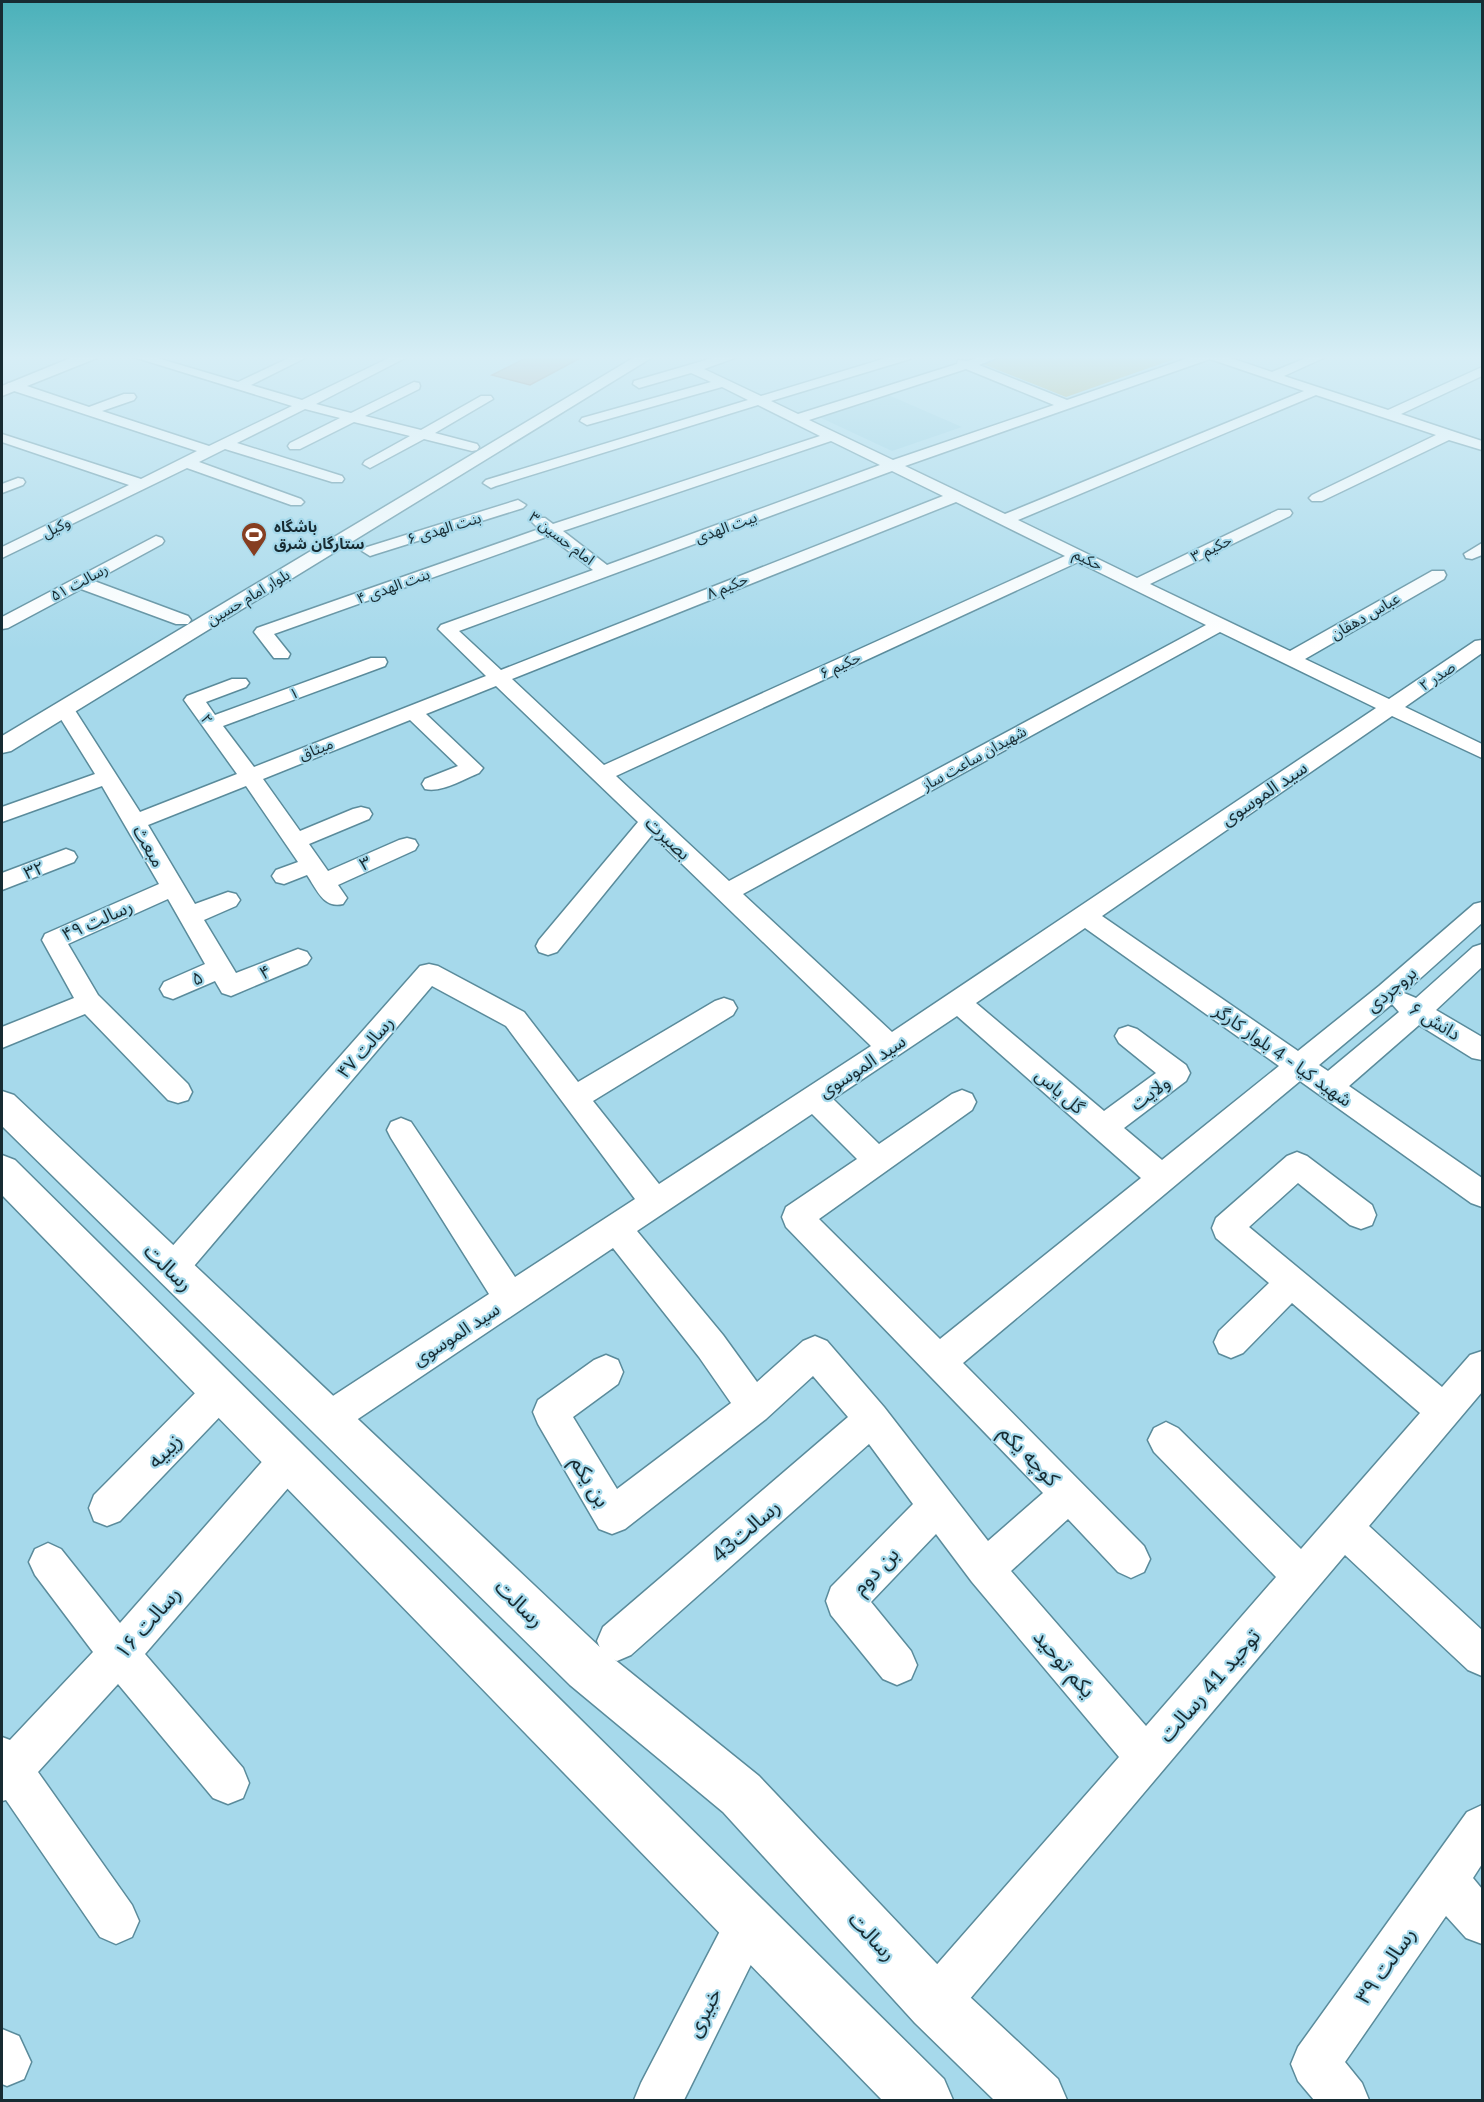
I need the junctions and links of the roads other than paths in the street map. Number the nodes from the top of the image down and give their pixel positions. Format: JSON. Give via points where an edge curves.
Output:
{"nodes":[{"id":1,"x":48,"y":453,"type":"edge"},
{"id":2,"x":206,"y":453,"type":"edge"},
{"id":3,"x":254,"y":453,"type":"edge"},
{"id":4,"x":390,"y":453,"type":"edge"},
{"id":5,"x":462,"y":453,"type":"edge"},
{"id":6,"x":480,"y":453,"type":"edge"},
{"id":7,"x":587,"y":453,"type":"edge"},
{"id":8,"x":782,"y":453,"type":"edge"},
{"id":9,"x":869,"y":453,"type":"edge"},
{"id":10,"x":928,"y":453,"type":"edge"},
{"id":11,"x":1169,"y":453,"type":"edge"},
{"id":12,"x":1410,"y":453,"type":"edge"},
{"id":13,"x":188,"y":463,"type":"junction"},
{"id":14,"x":370,"y":464,"type":"dead end"},
{"id":15,"x":894,"y":465,"type":"junction"},
{"id":16,"x":337,"y":479,"type":"dead end"},
{"id":17,"x":18,"y":482,"type":"dead end"},
{"id":18,"x":141,"y":484,"type":"junction"},
{"id":19,"x":2,"y":489,"type":"edge"},
{"id":20,"x":957,"y":496,"type":"junction"},
{"id":21,"x":1317,"y":498,"type":"dead end"},
{"id":22,"x":296,"y":501,"type":"dead end"},
{"id":23,"x":518,"y":505,"type":"junction"},
{"id":24,"x":1284,"y":513,"type":"dead end"},
{"id":25,"x":1007,"y":519,"type":"junction"},
{"id":26,"x":550,"y":530,"type":"junction"},
{"id":27,"x":156,"y":541,"type":"dead end"},
{"id":28,"x":370,"y":551,"type":"dead end"},
{"id":29,"x":2,"y":553,"type":"edge"},
{"id":30,"x":1080,"y":555,"type":"junction"},
{"id":31,"x":296,"y":560,"type":"junction"},
{"id":32,"x":605,"y":571,"type":"junction"},
{"id":33,"x":1438,"y":574,"type":"dead end"},
{"id":34,"x":79,"y":582,"type":"junction"},
{"id":35,"x":1139,"y":583,"type":"junction"},
{"id":36,"x":182,"y":620,"type":"junction"},
{"id":37,"x":2,"y":624,"type":"edge"},
{"id":38,"x":1221,"y":624,"type":"junction"},
{"id":39,"x":447,"y":629,"type":"joint"},
{"id":40,"x":1482,"y":645,"type":"edge"},
{"id":41,"x":281,"y":654,"type":"dead end"},
{"id":42,"x":1292,"y":658,"type":"junction"},
{"id":43,"x":378,"y":662,"type":"dead end"},
{"id":44,"x":498,"y":677,"type":"junction"},
{"id":45,"x":239,"y":683,"type":"dead end"},
{"id":46,"x":1391,"y":706,"type":"junction"},
{"id":47,"x":64,"y":708,"type":"junction"},
{"id":48,"x":412,"y":711,"type":"junction"},
{"id":49,"x":210,"y":724,"type":"junction"},
{"id":50,"x":2,"y":727,"type":"edge"},
{"id":51,"x":2,"y":746,"type":"edge"},
{"id":52,"x":1482,"y":752,"type":"edge"},
{"id":53,"x":601,"y":775,"type":"junction"},
{"id":54,"x":250,"y":776,"type":"junction"},
{"id":55,"x":107,"y":777,"type":"junction"},
{"id":56,"x":433,"y":784,"type":"dead end"},
{"id":57,"x":361,"y":813,"type":"dead end"},
{"id":58,"x":2,"y":815,"type":"edge"},
{"id":59,"x":135,"y":822,"type":"junction"},
{"id":60,"x":651,"y":822,"type":"junction"},
{"id":61,"x":295,"y":841,"type":"junction"},
{"id":62,"x":407,"y":845,"type":"dead end"},
{"id":63,"x":66,"y":857,"type":"dead end"},
{"id":64,"x":284,"y":876,"type":"dead end"},
{"id":65,"x":323,"y":881,"type":"junction"},
{"id":66,"x":2,"y":882,"type":"edge"},
{"id":67,"x":173,"y":887,"type":"junction"},
{"id":68,"x":726,"y":893,"type":"junction"},
{"id":69,"x":228,"y":900,"type":"dead end"},
{"id":70,"x":1482,"y":910,"type":"edge"},
{"id":71,"x":190,"y":916,"type":"junction"},
{"id":72,"x":1085,"y":916,"type":"junction"},
{"id":73,"x":548,"y":946,"type":"dead end"},
{"id":74,"x":1482,"y":952,"type":"edge"},
{"id":75,"x":298,"y":958,"type":"dead end"},
{"id":76,"x":226,"y":977,"type":"junction"},
{"id":77,"x":173,"y":988,"type":"dead end"},
{"id":78,"x":1388,"y":993,"type":"junction"},
{"id":79,"x":89,"y":1002,"type":"junction"},
{"id":80,"x":958,"y":1002,"type":"junction"},
{"id":81,"x":724,"y":1008,"type":"dead end"},
{"id":82,"x":1418,"y":1011,"type":"junction"},
{"id":83,"x":1128,"y":1036,"type":"dead end"},
{"id":84,"x":2,"y":1038,"type":"edge"},
{"id":85,"x":890,"y":1047,"type":"junction"},
{"id":86,"x":1482,"y":1050,"type":"edge"},
{"id":87,"x":1298,"y":1066,"type":"junction"},
{"id":88,"x":1328,"y":1087,"type":"junction"},
{"id":89,"x":178,"y":1092,"type":"dead end"},
{"id":90,"x":574,"y":1098,"type":"junction"},
{"id":91,"x":814,"y":1098,"type":"junction"},
{"id":92,"x":962,"y":1102,"type":"dead end"},
{"id":93,"x":2,"y":1106,"type":"edge"},
{"id":94,"x":1103,"y":1128,"type":"junction"},
{"id":95,"x":401,"y":1130,"type":"dead end"},
{"id":96,"x":878,"y":1161,"type":"junction"},
{"id":97,"x":1163,"y":1179,"type":"junction"},
{"id":98,"x":5,"y":1181,"type":"edge"},
{"id":99,"x":1482,"y":1194,"type":"edge"},
{"id":100,"x":655,"y":1202,"type":"junction"},
{"id":101,"x":1361,"y":1215,"type":"dead end"},
{"id":102,"x":616,"y":1228,"type":"junction"},
{"id":103,"x":172,"y":1269,"type":"junction"},
{"id":104,"x":1291,"y":1283,"type":"junction"},
{"id":105,"x":510,"y":1298,"type":"junction"},
{"id":106,"x":1232,"y":1342,"type":"dead end"},
{"id":107,"x":938,"y":1362,"type":"junction"},
{"id":108,"x":1482,"y":1367,"type":"edge"},
{"id":109,"x":606,"y":1372,"type":"dead end"},
{"id":110,"x":220,"y":1392,"type":"junction"},
{"id":111,"x":754,"y":1407,"type":"junction"},
{"id":112,"x":1444,"y":1411,"type":"junction"},
{"id":113,"x":328,"y":1419,"type":"junction"},
{"id":114,"x":872,"y":1419,"type":"junction"},
{"id":115,"x":1167,"y":1440,"type":"dead end"},
{"id":116,"x":288,"y":1460,"type":"junction"},
{"id":117,"x":1069,"y":1494,"type":"junction"},
{"id":118,"x":936,"y":1507,"type":"junction"},
{"id":119,"x":107,"y":1508,"type":"dead end"},
{"id":120,"x":1344,"y":1528,"type":"junction"},
{"id":121,"x":1131,"y":1559,"type":"dead end"},
{"id":122,"x":48,"y":1562,"type":"dead end"},
{"id":123,"x":985,"y":1569,"type":"junction"},
{"id":124,"x":1302,"y":1577,"type":"junction"},
{"id":125,"x":617,"y":1641,"type":"dead end"},
{"id":126,"x":119,"y":1654,"type":"junction"},
{"id":127,"x":1482,"y":1656,"type":"edge"},
{"id":128,"x":897,"y":1665,"type":"dead end"},
{"id":129,"x":1146,"y":1757,"type":"junction"},
{"id":130,"x":4,"y":1770,"type":"edge"},
{"id":131,"x":228,"y":1783,"type":"dead end"},
{"id":132,"x":1482,"y":1827,"type":"edge"},
{"id":133,"x":1445,"y":1881,"type":"junction"},
{"id":134,"x":116,"y":1921,"type":"dead end"},
{"id":135,"x":1482,"y":1922,"type":"edge"},
{"id":136,"x":748,"y":1924,"type":"junction"},
{"id":137,"x":935,"y":2003,"type":"junction"},
{"id":138,"x":658,"y":2100,"type":"edge"},
{"id":139,"x":923,"y":2100,"type":"edge"},
{"id":140,"x":1037,"y":2100,"type":"edge"},
{"id":141,"x":1345,"y":2100,"type":"edge"}],
"edges":[{"from":1,"to":18,"type":"street"},
{"from":2,"to":13,"type":"street","name":"وکیل"},
{"from":3,"to":16,"type":"street"},
{"from":4,"to":14,"type":"street"},
{"from":5,"to":31,"type":"main road","name":"بلوار امام حسین"},
{"from":6,"to":31,"type":"main road","name":"بلوار امام حسین"},
{"from":7,"to":23,"type":"street","name":"امام حسین ۳","via":[[491,483]]},
{"from":8,"to":26,"type":"street"},
{"from":9,"to":15,"type":"street","name":"حکیم"},
{"from":10,"to":15,"type":"street","name":"بیت الهدی"},
{"from":11,"to":25,"type":"street"},
{"from":12,"to":21,"type":"street"},
{"from":13,"to":18,"type":"street","name":"وکیل"},
{"from":13,"to":22,"type":"street"},
{"from":15,"to":20,"type":"street","name":"حکیم"},
{"from":15,"to":32,"type":"street","name":"بیت الهدی"},
{"from":17,"to":19,"type":"street"},
{"from":18,"to":29,"type":"street","name":"وکیل"},
{"from":20,"to":25,"type":"street","name":"حکیم"},
{"from":20,"to":44,"type":"street","name":"حکیم ۸"},
{"from":23,"to":26,"type":"street","name":"امام حسین ۳"},
{"from":23,"to":28,"type":"street","name":"بنت الهدی ۶"},
{"from":24,"to":35,"type":"street","name":"حکیم ۳"},
{"from":25,"to":30,"type":"street","name":"حکیم"},
{"from":26,"to":32,"type":"street","name":"امام حسین ۳"},
{"from":26,"to":41,"type":"street","name":"بنت الهدی ۴","via":[[263,632]]},
{"from":27,"to":34,"type":"street","name":"رسالت ۵۱"},
{"from":30,"to":35,"type":"street","name":"حکیم"},
{"from":30,"to":53,"type":"street","name":"حکیم ۶"},
{"from":31,"to":36,"type":"main road","name":"بلوار امام حسین"},
{"from":31,"to":47,"type":"main road","name":"بلوار امام حسین"},
{"from":32,"to":39,"type":"street","name":"بیت الهدی"},
{"from":33,"to":42,"type":"street","name":"عباس دهقان"},
{"from":34,"to":36,"type":"street"},
{"from":34,"to":37,"type":"street","name":"رسالت ۵۱"},
{"from":35,"to":38,"type":"street","name":"حکیم"},
{"from":36,"to":50,"type":"main road","name":"بلوار امام حسین"},
{"from":38,"to":42,"type":"street","name":"حکیم"},
{"from":38,"to":68,"type":"street","name":"شهیدان ساعت ساز"},
{"from":39,"to":44,"type":"street","name":"بصیرت"},
{"from":40,"to":46,"type":"street","name":"صدر ۲"},
{"from":42,"to":46,"type":"street","name":"حکیم"},
{"from":43,"to":49,"type":"street","name":"۱"},
{"from":44,"to":48,"type":"street","name":"میثاق"},
{"from":44,"to":53,"type":"street","name":"بصیرت"},
{"from":45,"to":49,"type":"street","name":"۲","via":[[194,700]]},
{"from":46,"to":52,"type":"street","name":"حکیم"},
{"from":46,"to":72,"type":"street","name":"سید الموسوی"},
{"from":47,"to":51,"type":"main road","name":"بلوار امام حسین"},
{"from":47,"to":55,"type":"street","name":"مبعث"},
{"from":48,"to":54,"type":"street","name":"میثاق"},
{"from":48,"to":56,"type":"street","via":[[472,768]]},
{"from":49,"to":54,"type":"street","name":"۲"},
{"from":53,"to":60,"type":"street","name":"بصیرت"},
{"from":54,"to":59,"type":"street","name":"میثاق"},
{"from":54,"to":61,"type":"street","name":"۲"},
{"from":55,"to":58,"type":"street"},
{"from":55,"to":59,"type":"street","name":"مبعث"},
{"from":57,"to":61,"type":"street"},
{"from":59,"to":67,"type":"street","name":"مبعث"},
{"from":60,"to":68,"type":"street","name":"بصیرت"},
{"from":60,"to":73,"type":"street"},
{"from":61,"to":65,"type":"street","name":"۲"},
{"from":62,"to":65,"type":"street","name":"۳"},
{"from":63,"to":66,"type":"street","name":"۳۲"},
{"from":64,"to":65,"type":"street","name":"۳"},
{"from":67,"to":71,"type":"street","name":"مبعث"},
{"from":67,"to":79,"type":"street","name":"رسالت ۴۹","via":[[54,940]]},
{"from":68,"to":85,"type":"street","name":"بصیرت"},
{"from":69,"to":71,"type":"street"},
{"from":70,"to":78,"type":"street","name":"بروجردی"},
{"from":71,"to":76,"type":"street","name":"مبعث"},
{"from":72,"to":80,"type":"street","name":"سید الموسوی"},
{"from":72,"to":87,"type":"street","name":"شهید کیا - 4 بلوار کارگر"},
{"from":74,"to":82,"type":"street","name":"بروجردی"},
{"from":75,"to":76,"type":"street","name":"۴"},
{"from":76,"to":77,"type":"street","name":"۵"},
{"from":78,"to":82,"type":"street","name":"دانش ۶"},
{"from":78,"to":87,"type":"street","name":"بروجردی"},
{"from":79,"to":84,"type":"street"},
{"from":79,"to":89,"type":"street","name":"رسالت ۴۹"},
{"from":80,"to":85,"type":"street","name":"سید الموسوی"},
{"from":80,"to":94,"type":"street","name":"گل یاس"},
{"from":81,"to":90,"type":"street"},
{"from":82,"to":86,"type":"street","name":"دانش ۶"},
{"from":82,"to":88,"type":"street","name":"بروجردی"},
{"from":83,"to":94,"type":"street","name":"ولایت","via":[[1176,1073]]},
{"from":85,"to":91,"type":"street","name":"سید الموسوی"},
{"from":87,"to":88,"type":"street","name":"شهید کیا - 4 بلوار کارگر"},
{"from":87,"to":97,"type":"street","name":"بروجردی"},
{"from":88,"to":99,"type":"street","name":"شهید کیا - 4 بلوار کارگر"},
{"from":90,"to":100,"type":"street"},
{"from":90,"to":103,"type":"street","name":"رسالت ۴۷","via":[[515,1018],[429,974]]},
{"from":91,"to":96,"type":"street"},
{"from":91,"to":100,"type":"street","name":"سید الموسوی"},
{"from":92,"to":96,"type":"street"},
{"from":93,"to":103,"type":"main road","name":"رسالت"},
{"from":94,"to":97,"type":"street","name":"گل یاس"},
{"from":95,"to":105,"type":"street"},
{"from":96,"to":107,"type":"street","name":"کوچه یکم","via":[[797,1217]]},
{"from":97,"to":107,"type":"street","name":"بروجردی"},
{"from":98,"to":110,"type":"main road"},
{"from":100,"to":102,"type":"street","name":"سید الموسوی"},
{"from":101,"to":104,"type":"street","via":[[1297,1165],[1227,1228]]},
{"from":102,"to":105,"type":"street","name":"سید الموسوی"},
{"from":102,"to":111,"type":"street","via":[[711,1346]]},
{"from":103,"to":113,"type":"main road","name":"رسالت"},
{"from":104,"to":106,"type":"street"},
{"from":104,"to":112,"type":"street"},
{"from":105,"to":113,"type":"street","name":"سید الموسوی"},
{"from":107,"to":117,"type":"street","name":"کوچه یکم"},
{"from":108,"to":112,"type":"street","name":"توحید 41 رسالت"},
{"from":109,"to":111,"type":"street","name":"بن یکم","via":[[550,1412],[612,1516]]},
{"from":110,"to":116,"type":"main road"},
{"from":110,"to":119,"type":"street","name":"زیبیه"},
{"from":111,"to":114,"type":"street","name":"یکم توحید","via":[[815,1352]]},
{"from":112,"to":120,"type":"street","name":"توحید 41 رسالت"},
{"from":113,"to":137,"type":"main road","name":"رسالت","via":[[587,1668],[741,1794]]},
{"from":114,"to":118,"type":"street","name":"یکم توحید"},
{"from":114,"to":125,"type":"street","name":"رسالت43"},
{"from":115,"to":124,"type":"street"},
{"from":116,"to":126,"type":"street","name":"رسالت ۱۶"},
{"from":116,"to":136,"type":"main road"},
{"from":117,"to":121,"type":"street"},
{"from":117,"to":123,"type":"street","name":"کوچه یکم"},
{"from":118,"to":123,"type":"street","name":"یکم توحید"},
{"from":118,"to":128,"type":"street","name":"بن دوم","via":[[845,1601]]},
{"from":120,"to":124,"type":"street","name":"توحید 41 رسالت"},
{"from":120,"to":127,"type":"street"},
{"from":122,"to":126,"type":"street"},
{"from":123,"to":129,"type":"street","name":"یکم توحید"},
{"from":124,"to":129,"type":"street","name":"توحید 41 رسالت"},
{"from":126,"to":130,"type":"street","name":"رسالت ۱۶"},
{"from":126,"to":131,"type":"street"},
{"from":129,"to":137,"type":"street","name":"توحید 41 رسالت"},
{"from":130,"to":134,"type":"street"},
{"from":132,"to":133,"type":"street","name":"رسالت ۳۹"},
{"from":133,"to":135,"type":"street"},
{"from":133,"to":141,"type":"street","name":"رسالت ۳۹","via":[[1315,2064]]},
{"from":136,"to":138,"type":"street","name":"خبیری"},
{"from":136,"to":139,"type":"main road"},
{"from":137,"to":140,"type":"main road","name":"رسالت"}]}
